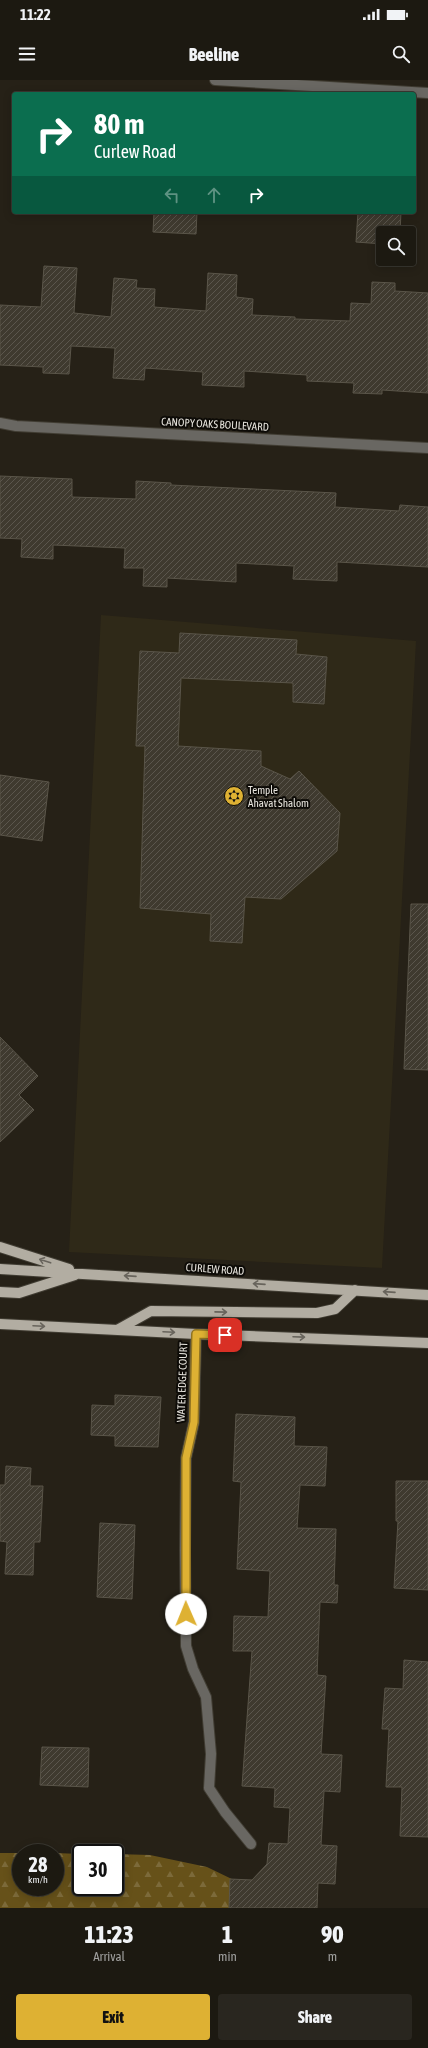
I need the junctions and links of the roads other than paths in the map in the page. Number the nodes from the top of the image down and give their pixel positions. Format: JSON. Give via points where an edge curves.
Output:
{"nodes":[{"id":1,"x":215,"y":80,"type":"edge"},
{"id":2,"x":412,"y":92,"type":"edge"},
{"id":3,"x":416,"y":92,"type":"edge"},
{"id":4,"x":428,"y":93,"type":"edge"},
{"id":5,"x":0,"y":423,"type":"edge"},
{"id":6,"x":428,"y":448,"type":"edge"},
{"id":7,"x":0,"y":1247,"type":"edge"},
{"id":8,"x":0,"y":1269,"type":"edge"},
{"id":9,"x":82,"y":1273,"type":"junction"},
{"id":10,"x":355,"y":1290,"type":"junction"},
{"id":11,"x":0,"y":1292,"type":"edge"},
{"id":12,"x":428,"y":1295,"type":"edge"},
{"id":13,"x":0,"y":1324,"type":"edge"},
{"id":14,"x":117,"y":1330,"type":"junction"},
{"id":15,"x":196,"y":1334,"type":"junction"},
{"id":16,"x":428,"y":1343,"type":"edge"},
{"id":17,"x":251,"y":1844,"type":"dead end"}],
"edges":[{"from":1,"to":2,"type":"street"},
{"from":3,"to":4,"type":"street"},
{"from":5,"to":6,"type":"street","name":"CANOPY OAKS BOULEVARD","via":[[16,426]]},
{"from":9,"to":7,"type":"main road","one_way":true},
{"from":8,"to":9,"type":"main road","name":"CURLEW ROAD"},
{"from":10,"to":9,"type":"main road","name":"CURLEW ROAD","one_way":true},
{"from":9,"to":11,"type":"main road","via":[[19,1293]]},
{"from":12,"to":10,"type":"main road","name":"CURLEW ROAD","one_way":true},
{"from":14,"to":10,"type":"main road","one_way":true,"via":[[151,1311],[317,1313],[335,1309]]},
{"from":13,"to":14,"type":"main road","one_way":true},
{"from":14,"to":15,"type":"main road","one_way":true},
{"from":15,"to":16,"type":"main road","one_way":true},
{"from":15,"to":17,"type":"street","name":"WATER EDGE COURT","via":[[194,1422],[186,1458],[186,1646],[206,1697],[211,1754],[209,1788]]}]}
